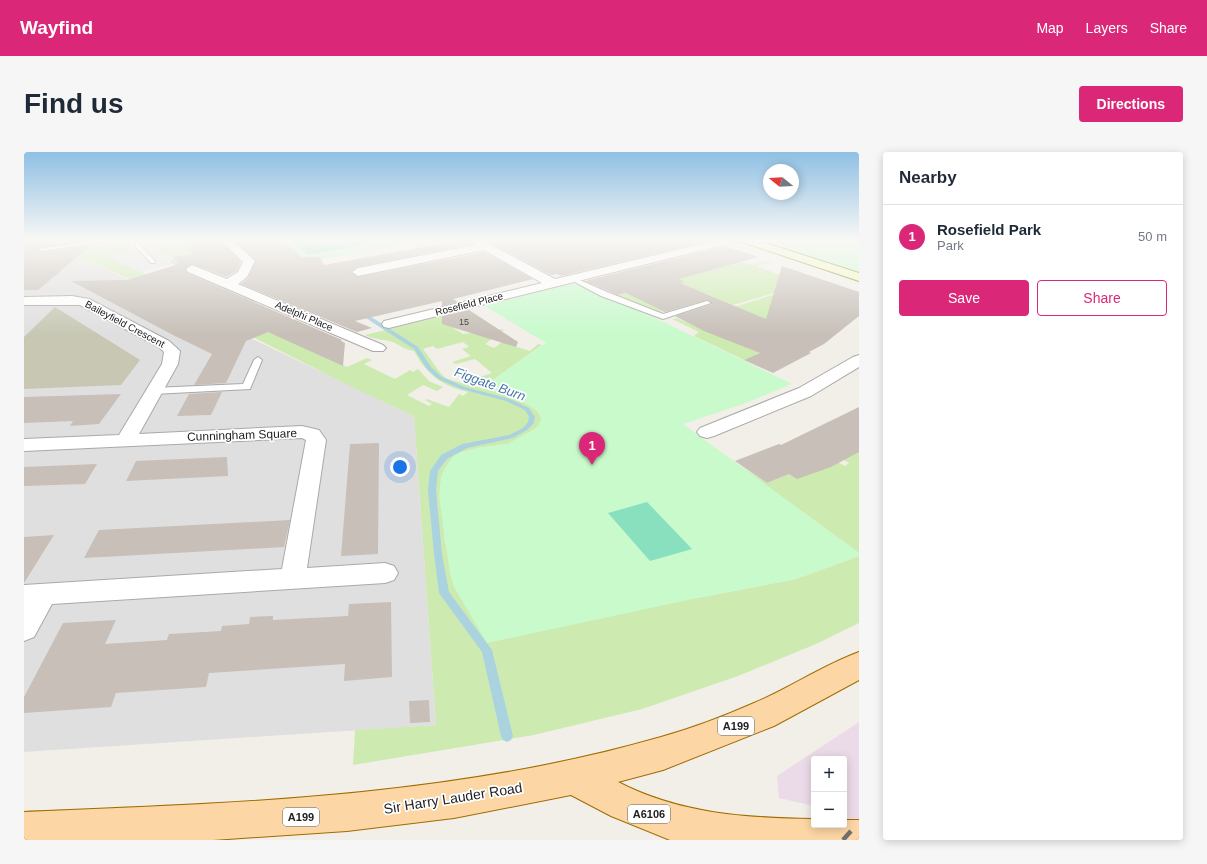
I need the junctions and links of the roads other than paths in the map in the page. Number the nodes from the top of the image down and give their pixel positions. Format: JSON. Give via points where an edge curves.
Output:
{"nodes":[{"id":1,"x":197,"y":271,"type":"edge"},
{"id":2,"x":242,"y":271,"type":"edge"},
{"id":3,"x":362,"y":271,"type":"edge"},
{"id":4,"x":531,"y":271,"type":"edge"},
{"id":5,"x":605,"y":271,"type":"edge"},
{"id":6,"x":844,"y":271,"type":"edge"},
{"id":7,"x":358,"y":272,"type":"dead end"},
{"id":8,"x":859,"y":276,"type":"edge"},
{"id":9,"x":573,"y":279,"type":"junction"},
{"id":10,"x":229,"y":284,"type":"junction"},
{"id":11,"x":554,"y":284,"type":"junction"},
{"id":12,"x":24,"y":301,"type":"edge"},
{"id":13,"x":707,"y":303,"type":"dead end"},
{"id":14,"x":389,"y":324,"type":"dead end"},
{"id":15,"x":378,"y":348,"type":"dead end"},
{"id":16,"x":258,"y":360,"type":"dead end"},
{"id":17,"x":859,"y":360,"type":"edge"},
{"id":18,"x":154,"y":391,"type":"junction"},
{"id":19,"x":707,"y":432,"type":"dead end"},
{"id":20,"x":126,"y":440,"type":"junction"},
{"id":21,"x":24,"y":445,"type":"edge"},
{"id":22,"x":385,"y":572,"type":"dead end"},
{"id":23,"x":293,"y":579,"type":"junction"},
{"id":24,"x":34,"y":595,"type":"edge"},
{"id":25,"x":24,"y":628,"type":"edge"},
{"id":26,"x":859,"y":665,"type":"edge"},
{"id":27,"x":574,"y":778,"type":"junction"},
{"id":28,"x":24,"y":830,"type":"edge"},
{"id":29,"x":859,"y":839,"type":"edge"}],
"edges":[{"from":1,"to":10,"type":"street","name":"Adelphi Place"},
{"from":2,"to":10,"type":"street"},
{"from":3,"to":7,"type":"street"},
{"from":4,"to":11,"type":"street"},
{"from":5,"to":9,"type":"street","name":"Rosefield Place"},
{"from":6,"to":8,"type":"street"},
{"from":9,"to":11,"type":"street","name":"Rosefield Place"},
{"from":9,"to":13,"type":"lane","via":[[663,317]]},
{"from":10,"to":15,"type":"street","name":"Adelphi Place"},
{"from":11,"to":14,"type":"street","name":"Rosefield Place"},
{"from":12,"to":18,"type":"street","name":"Baileyfield Crescent","via":[[79,300],[164,344],[172,351],[172,358]]},
{"from":16,"to":18,"type":"lane","via":[[247,387]]},
{"from":17,"to":19,"type":"street","via":[[822,384]]},
{"from":18,"to":20,"type":"street","name":"Baileyfield Crescent"},
{"from":20,"to":21,"type":"street","name":"Cunningham Square"},
{"from":20,"to":23,"type":"street","name":"Cunningham Square","via":[[302,432],[312,434],[316,440]]},
{"from":22,"to":23,"type":"street"},
{"from":23,"to":24,"type":"street"},
{"from":24,"to":25,"type":"street"},
{"from":26,"to":27,"type":"main road","name":"Sir Harry Lauder Road","number":"A199","via":[[810,693],[751,720],[659,753]]},
{"from":27,"to":28,"type":"main road","name":"Sir Harry Lauder Road","number":"A199","via":[[484,795],[382,809],[273,819]]},
{"from":27,"to":29,"type":"main road","number":"A6106","via":[[630,807],[678,824],[730,833]]}]}
